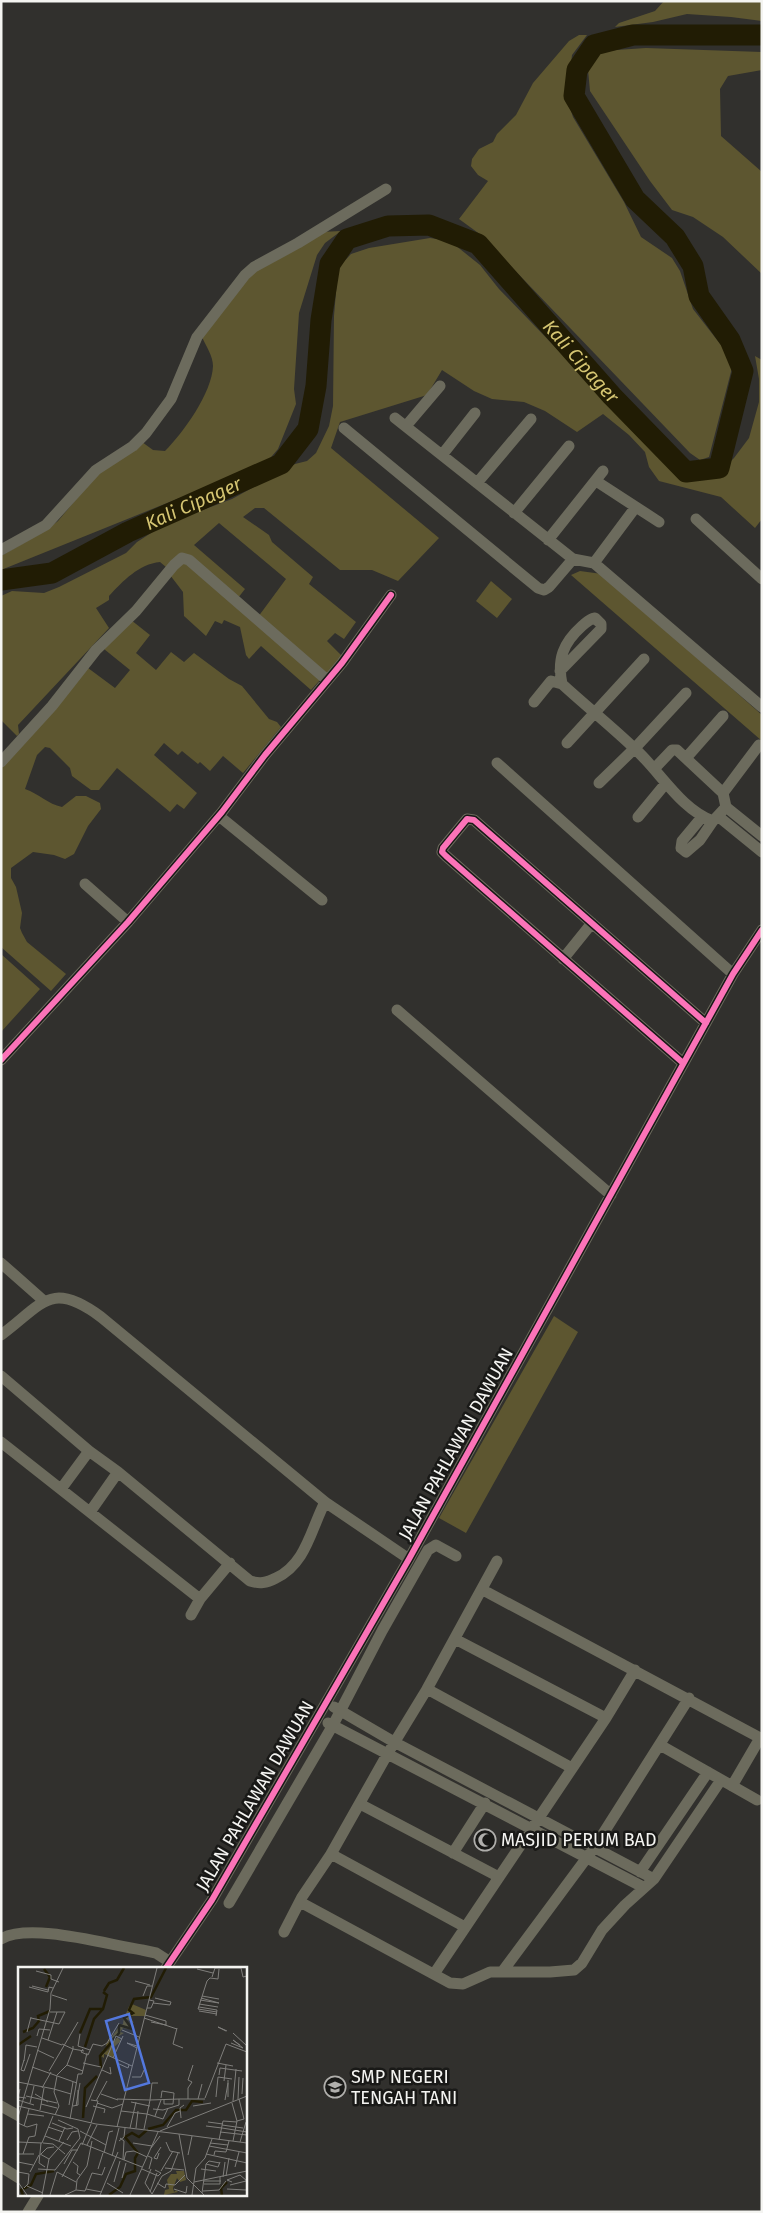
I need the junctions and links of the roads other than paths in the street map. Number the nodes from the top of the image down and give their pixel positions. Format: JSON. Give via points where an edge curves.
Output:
{"nodes":[{"id":1,"x":386,"y":189,"type":"dead end"},
{"id":2,"x":440,"y":386,"type":"dead end"},
{"id":3,"x":475,"y":413,"type":"dead end"},
{"id":4,"x":395,"y":418,"type":"dead end"},
{"id":5,"x":531,"y":419,"type":"dead end"},
{"id":6,"x":406,"y":426,"type":"junction"},
{"id":7,"x":344,"y":428,"type":"dead end"},
{"id":8,"x":568,"y":446,"type":"dead end"},
{"id":9,"x":442,"y":455,"type":"junction"},
{"id":10,"x":603,"y":471,"type":"dead end"},
{"id":11,"x":596,"y":481,"type":"junction"},
{"id":12,"x":477,"y":483,"type":"junction"},
{"id":13,"x":635,"y":508,"type":"junction"},
{"id":14,"x":514,"y":513,"type":"junction"},
{"id":15,"x":696,"y":519,"type":"dead end"},
{"id":16,"x":659,"y":522,"type":"dead end"},
{"id":17,"x":548,"y":540,"type":"junction"},
{"id":18,"x":1,"y":550,"type":"edge"},
{"id":19,"x":573,"y":559,"type":"junction"},
{"id":20,"x":594,"y":563,"type":"junction"},
{"id":21,"x":762,"y":579,"type":"edge"},
{"id":22,"x":391,"y":596,"type":"dead end"},
{"id":23,"x":644,"y":659,"type":"dead end"},
{"id":24,"x":560,"y":671,"type":"dead end"},
{"id":25,"x":327,"y":680,"type":"junction"},
{"id":26,"x":562,"y":684,"type":"junction"},
{"id":27,"x":686,"y":693,"type":"dead end"},
{"id":28,"x":534,"y":702,"type":"dead end"},
{"id":29,"x":762,"y":707,"type":"edge"},
{"id":30,"x":594,"y":714,"type":"junction"},
{"id":31,"x":723,"y":716,"type":"dead end"},
{"id":32,"x":567,"y":743,"type":"dead end"},
{"id":33,"x":759,"y":745,"type":"dead end"},
{"id":34,"x":635,"y":748,"type":"junction"},
{"id":35,"x":686,"y":758,"type":"junction"},
{"id":36,"x":1,"y":762,"type":"edge"},
{"id":37,"x":498,"y":763,"type":"dead end"},
{"id":38,"x":654,"y":769,"type":"junction"},
{"id":39,"x":599,"y":783,"type":"dead end"},
{"id":40,"x":666,"y":784,"type":"junction"},
{"id":41,"x":723,"y":793,"type":"junction"},
{"id":42,"x":715,"y":815,"type":"junction"},
{"id":43,"x":219,"y":816,"type":"junction"},
{"id":44,"x":638,"y":817,"type":"dead end"},
{"id":45,"x":758,"y":836,"type":"edge"},
{"id":46,"x":762,"y":852,"type":"edge"},
{"id":47,"x":85,"y":884,"type":"dead end"},
{"id":48,"x":322,"y":900,"type":"dead end"},
{"id":49,"x":128,"y":922,"type":"junction"},
{"id":50,"x":592,"y":923,"type":"junction"},
{"id":51,"x":762,"y":930,"type":"edge"},
{"id":52,"x":563,"y":959,"type":"junction"},
{"id":53,"x":733,"y":974,"type":"junction"},
{"id":54,"x":398,"y":1010,"type":"dead end"},
{"id":55,"x":706,"y":1023,"type":"junction"},
{"id":56,"x":1,"y":1060,"type":"edge"},
{"id":57,"x":683,"y":1064,"type":"junction"},
{"id":58,"x":611,"y":1195,"type":"junction"},
{"id":59,"x":1,"y":1263,"type":"edge"},
{"id":60,"x":44,"y":1301,"type":"junction"},
{"id":61,"x":1,"y":1335,"type":"edge"},
{"id":62,"x":1,"y":1376,"type":"edge"},
{"id":63,"x":1,"y":1442,"type":"edge"},
{"id":64,"x":89,"y":1451,"type":"junction"},
{"id":65,"x":118,"y":1472,"type":"junction"},
{"id":66,"x":61,"y":1489,"type":"junction"},
{"id":67,"x":325,"y":1502,"type":"junction"},
{"id":68,"x":90,"y":1512,"type":"junction"},
{"id":69,"x":456,"y":1556,"type":"dead end"},
{"id":70,"x":409,"y":1559,"type":"junction"},
{"id":71,"x":497,"y":1561,"type":"dead end"},
{"id":72,"x":230,"y":1563,"type":"junction"},
{"id":73,"x":483,"y":1590,"type":"junction"},
{"id":74,"x":200,"y":1599,"type":"junction"},
{"id":75,"x":191,"y":1615,"type":"dead end"},
{"id":76,"x":455,"y":1639,"type":"junction"},
{"id":77,"x":635,"y":1670,"type":"junction"},
{"id":78,"x":427,"y":1689,"type":"junction"},
{"id":79,"x":689,"y":1698,"type":"junction"},
{"id":80,"x":326,"y":1703,"type":"junction"},
{"id":81,"x":341,"y":1710,"type":"junction"},
{"id":82,"x":318,"y":1718,"type":"junction"},
{"id":83,"x":606,"y":1718,"type":"junction"},
{"id":84,"x":333,"y":1725,"type":"junction"},
{"id":85,"x":761,"y":1738,"type":"edge"},
{"id":86,"x":394,"y":1742,"type":"junction"},
{"id":87,"x":660,"y":1745,"type":"junction"},
{"id":88,"x":388,"y":1753,"type":"junction"},
{"id":89,"x":572,"y":1768,"type":"junction"},
{"id":90,"x":708,"y":1772,"type":"junction"},
{"id":91,"x":721,"y":1780,"type":"junction"},
{"id":92,"x":732,"y":1786,"type":"junction"},
{"id":93,"x":757,"y":1800,"type":"dead end"},
{"id":94,"x":485,"y":1803,"type":"junction"},
{"id":95,"x":360,"y":1804,"type":"junction"},
{"id":96,"x":540,"y":1818,"type":"junction"},
{"id":97,"x":533,"y":1828,"type":"junction"},
{"id":98,"x":453,"y":1853,"type":"junction"},
{"id":99,"x":590,"y":1853,"type":"junction"},
{"id":100,"x":331,"y":1854,"type":"junction"},
{"id":101,"x":640,"y":1872,"type":"junction"},
{"id":102,"x":499,"y":1877,"type":"junction"},
{"id":103,"x":654,"y":1879,"type":"junction"},
{"id":104,"x":643,"y":1887,"type":"junction"},
{"id":105,"x":300,"y":1902,"type":"junction"},
{"id":106,"x":229,"y":1903,"type":"dead end"},
{"id":107,"x":465,"y":1927,"type":"junction"},
{"id":108,"x":284,"y":1932,"type":"dead end"},
{"id":109,"x":1,"y":1938,"type":"edge"},
{"id":110,"x":168,"y":1965,"type":"edge"},
{"id":111,"x":502,"y":1972,"type":"junction"},
{"id":112,"x":434,"y":1974,"type":"junction"},
{"id":113,"x":1,"y":2106,"type":"edge"},
{"id":114,"x":18,"y":2115,"type":"edge"},
{"id":115,"x":1,"y":2167,"type":"edge"},
{"id":116,"x":18,"y":2177,"type":"edge"},
{"id":117,"x":38,"y":2196,"type":"edge"},
{"id":118,"x":28,"y":2212,"type":"edge"}],
"edges":[{"from":1,"to":18,"type":"street","via":[[245,275],[197,337],[171,399],[146,433],[133,446],[96,470],[46,525]]},
{"from":2,"to":6,"type":"street"},
{"from":3,"to":9,"type":"street"},
{"from":4,"to":6,"type":"street"},
{"from":5,"to":12,"type":"street"},
{"from":6,"to":9,"type":"street"},
{"from":7,"to":19,"type":"street","via":[[538,588],[544,590],[549,587]]},
{"from":8,"to":14,"type":"street"},
{"from":9,"to":12,"type":"street"},
{"from":10,"to":11,"type":"street"},
{"from":11,"to":13,"type":"street"},
{"from":11,"to":17,"type":"street"},
{"from":12,"to":14,"type":"street"},
{"from":13,"to":16,"type":"street"},
{"from":13,"to":20,"type":"street"},
{"from":14,"to":17,"type":"street"},
{"from":15,"to":21,"type":"street"},
{"from":17,"to":19,"type":"street"},
{"from":19,"to":20,"type":"street"},
{"from":20,"to":29,"type":"street"},
{"from":22,"to":25,"type":"street"},
{"from":23,"to":30,"type":"street"},
{"from":24,"to":26,"type":"street"},
{"from":25,"to":36,"type":"street","via":[[189,560],[182,558],[136,611],[96,650],[52,706]]},
{"from":25,"to":43,"type":"street"},
{"from":26,"to":28,"type":"street","via":[[551,681]]},
{"from":26,"to":30,"type":"street"},
{"from":27,"to":34,"type":"street"},
{"from":30,"to":32,"type":"street"},
{"from":30,"to":34,"type":"street"},
{"from":31,"to":35,"type":"street"},
{"from":33,"to":41,"type":"street"},
{"from":34,"to":38,"type":"street"},
{"from":34,"to":39,"type":"street"},
{"from":35,"to":38,"type":"street","via":[[678,750],[672,750]]},
{"from":35,"to":41,"type":"street"},
{"from":37,"to":53,"type":"street"},
{"from":38,"to":40,"type":"street"},
{"from":40,"to":42,"type":"street"},
{"from":40,"to":44,"type":"street"},
{"from":41,"to":42,"type":"street"},
{"from":42,"to":45,"type":"street"},
{"from":43,"to":48,"type":"street"},
{"from":43,"to":49,"type":"street"},
{"from":45,"to":46,"type":"street"},
{"from":47,"to":49,"type":"street"},
{"from":49,"to":56,"type":"street"},
{"from":50,"to":52,"type":"street"},
{"from":50,"to":52,"type":"street","via":[[474,820],[467,819],[443,848],[444,854]]},
{"from":50,"to":55,"type":"street"},
{"from":51,"to":53,"type":"street","name":"JALAN PAHLAWAN DAWUAN"},
{"from":52,"to":57,"type":"street"},
{"from":53,"to":55,"type":"street","name":"JALAN PAHLAWAN DAWUAN"},
{"from":54,"to":58,"type":"street"},
{"from":55,"to":57,"type":"street","name":"JALAN PAHLAWAN DAWUAN"},
{"from":57,"to":58,"type":"street","name":"JALAN PAHLAWAN DAWUAN"},
{"from":58,"to":70,"type":"street","name":"JALAN PAHLAWAN DAWUAN"},
{"from":59,"to":60,"type":"street"},
{"from":60,"to":61,"type":"street"},
{"from":60,"to":67,"type":"street","via":[[68,1299],[88,1308]]},
{"from":62,"to":64,"type":"street"},
{"from":63,"to":66,"type":"street"},
{"from":64,"to":65,"type":"street"},
{"from":64,"to":66,"type":"street"},
{"from":65,"to":68,"type":"street"},
{"from":65,"to":72,"type":"street"},
{"from":66,"to":68,"type":"street"},
{"from":67,"to":70,"type":"street"},
{"from":67,"to":72,"type":"street","via":[[302,1555],[283,1575],[262,1584],[255,1583]]},
{"from":68,"to":74,"type":"street"},
{"from":69,"to":81,"type":"street","via":[[436,1545],[428,1550]]},
{"from":70,"to":80,"type":"street","name":"JALAN PAHLAWAN DAWUAN"},
{"from":71,"to":73,"type":"street"},
{"from":72,"to":74,"type":"street"},
{"from":73,"to":76,"type":"street"},
{"from":73,"to":77,"type":"street"},
{"from":74,"to":75,"type":"street"},
{"from":76,"to":78,"type":"street"},
{"from":76,"to":83,"type":"street"},
{"from":77,"to":79,"type":"street"},
{"from":77,"to":83,"type":"street"},
{"from":78,"to":86,"type":"street"},
{"from":78,"to":89,"type":"street"},
{"from":79,"to":85,"type":"street"},
{"from":79,"to":87,"type":"street"},
{"from":80,"to":81,"type":"street"},
{"from":80,"to":82,"type":"street","name":"JALAN PAHLAWAN DAWUAN"},
{"from":81,"to":84,"type":"street"},
{"from":81,"to":86,"type":"street"},
{"from":82,"to":84,"type":"street"},
{"from":82,"to":110,"type":"street","name":"JALAN PAHLAWAN DAWUAN","via":[[212,1900]]},
{"from":83,"to":89,"type":"street"},
{"from":84,"to":88,"type":"street"},
{"from":84,"to":106,"type":"street"},
{"from":85,"to":92,"type":"street"},
{"from":86,"to":88,"type":"street"},
{"from":86,"to":96,"type":"street"},
{"from":87,"to":90,"type":"street"},
{"from":87,"to":99,"type":"street"},
{"from":88,"to":94,"type":"street"},
{"from":88,"to":95,"type":"street"},
{"from":89,"to":96,"type":"street"},
{"from":90,"to":91,"type":"street"},
{"from":90,"to":101,"type":"street"},
{"from":91,"to":92,"type":"street"},
{"from":91,"to":103,"type":"street"},
{"from":92,"to":93,"type":"street"},
{"from":94,"to":97,"type":"street"},
{"from":94,"to":98,"type":"street"},
{"from":95,"to":98,"type":"street"},
{"from":95,"to":100,"type":"street"},
{"from":96,"to":97,"type":"street"},
{"from":96,"to":99,"type":"street"},
{"from":97,"to":99,"type":"street"},
{"from":97,"to":102,"type":"street"},
{"from":98,"to":102,"type":"street"},
{"from":99,"to":101,"type":"street"},
{"from":99,"to":104,"type":"street"},
{"from":99,"to":111,"type":"street"},
{"from":100,"to":105,"type":"street"},
{"from":100,"to":107,"type":"street"},
{"from":101,"to":103,"type":"street"},
{"from":102,"to":107,"type":"street"},
{"from":103,"to":104,"type":"street"},
{"from":104,"to":111,"type":"street","via":[[602,1930],[582,1963],[574,1970]]},
{"from":105,"to":108,"type":"street"},
{"from":105,"to":112,"type":"street"},
{"from":107,"to":112,"type":"street"},
{"from":109,"to":110,"type":"street","via":[[38,1932],[156,1953]]},
{"from":111,"to":112,"type":"street","via":[[484,1973],[463,1984]]},
{"from":113,"to":114,"type":"street"},
{"from":115,"to":116,"type":"street"},
{"from":117,"to":118,"type":"street"}]}
